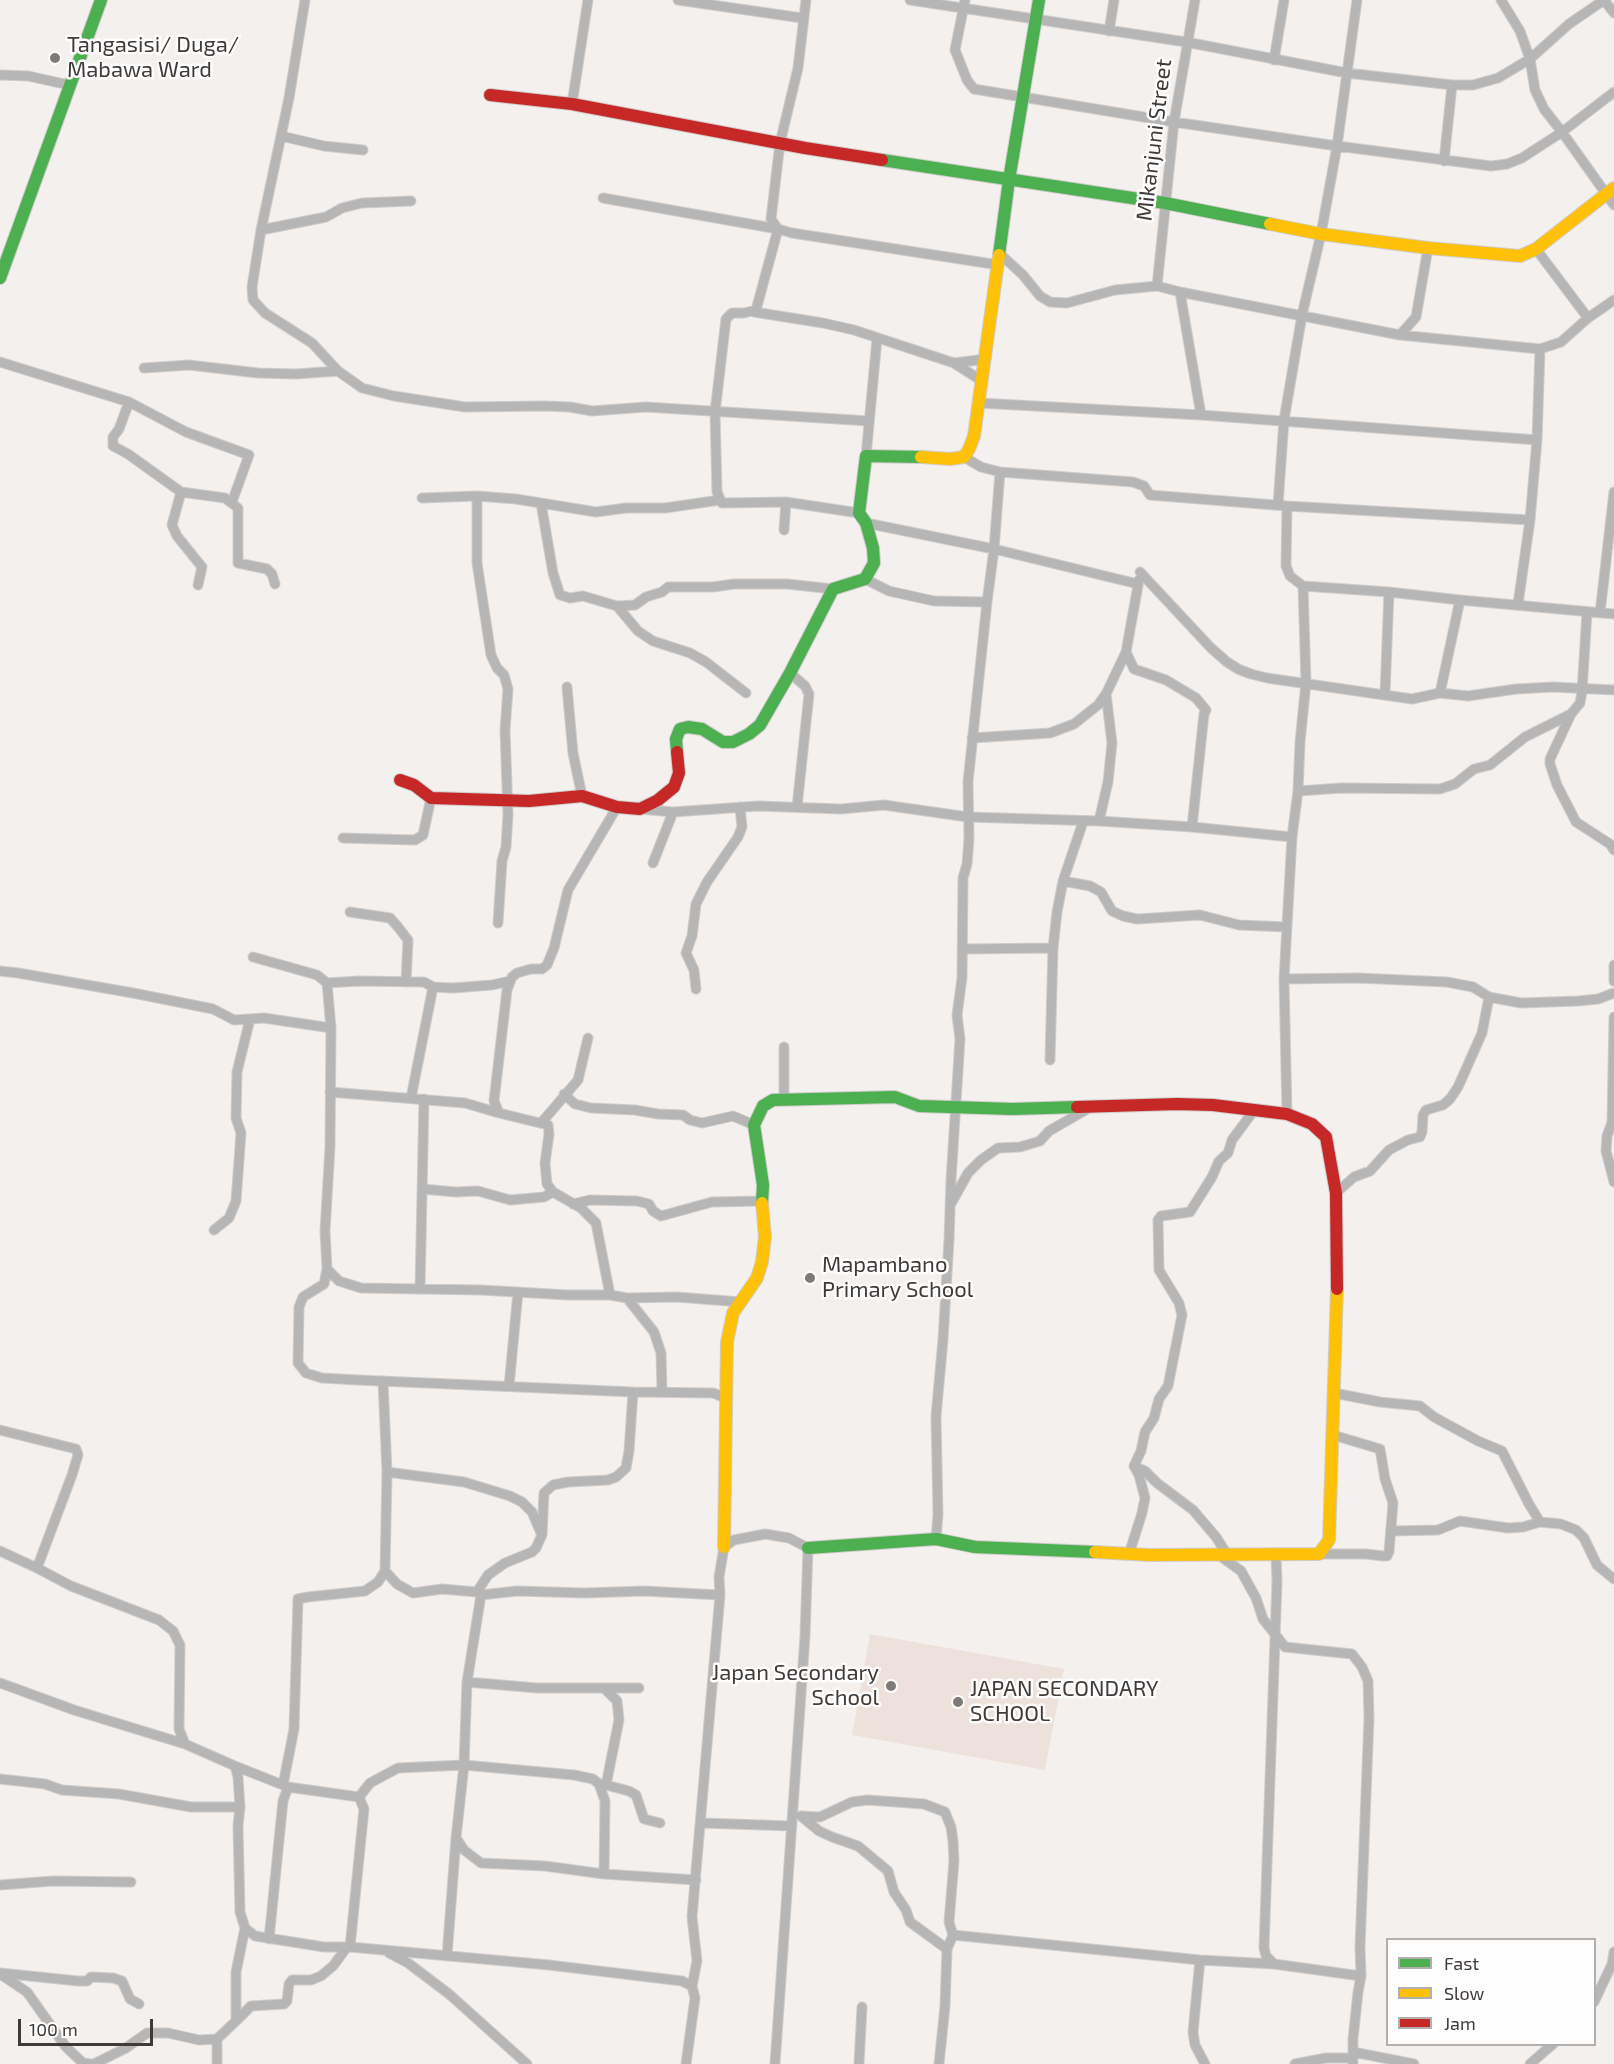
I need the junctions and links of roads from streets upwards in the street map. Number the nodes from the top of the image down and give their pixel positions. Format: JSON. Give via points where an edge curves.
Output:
{"nodes":[{"id":1,"x":102,"y":0,"type":"edge"},
{"id":2,"x":305,"y":0,"type":"edge"},
{"id":3,"x":588,"y":0,"type":"edge"},
{"id":4,"x":678,"y":0,"type":"edge"},
{"id":5,"x":806,"y":0,"type":"edge"},
{"id":6,"x":910,"y":0,"type":"edge"},
{"id":7,"x":1039,"y":0,"type":"edge"},
{"id":8,"x":1114,"y":0,"type":"edge"},
{"id":9,"x":1195,"y":0,"type":"edge"},
{"id":10,"x":1284,"y":0,"type":"edge"},
{"id":11,"x":1358,"y":0,"type":"edge"},
{"id":12,"x":1501,"y":0,"type":"edge"},
{"id":13,"x":1604,"y":0,"type":"edge"},
{"id":14,"x":964,"y":5,"type":"edge"},
{"id":15,"x":1614,"y":13,"type":"edge"},
{"id":16,"x":802,"y":18,"type":"junction"},
{"id":17,"x":1036,"y":19,"type":"junction"},
{"id":18,"x":1109,"y":32,"type":"junction"},
{"id":19,"x":1186,"y":42,"type":"junction"},
{"id":20,"x":1530,"y":59,"type":"junction"},
{"id":21,"x":1274,"y":60,"type":"junction"},
{"id":22,"x":1347,"y":73,"type":"junction"},
{"id":23,"x":0,"y":75,"type":"edge"},
{"id":24,"x":69,"y":85,"type":"junction"},
{"id":25,"x":1452,"y":86,"type":"junction"},
{"id":26,"x":1614,"y":92,"type":"edge"},
{"id":27,"x":490,"y":95,"type":"dead end"},
{"id":28,"x":1023,"y":97,"type":"junction"},
{"id":29,"x":572,"y":104,"type":"junction"},
{"id":30,"x":1174,"y":122,"type":"junction"},
{"id":31,"x":1562,"y":132,"type":"junction"},
{"id":32,"x":281,"y":136,"type":"junction"},
{"id":33,"x":780,"y":143,"type":"junction"},
{"id":34,"x":1337,"y":146,"type":"junction"},
{"id":35,"x":363,"y":150,"type":"dead end"},
{"id":36,"x":1444,"y":161,"type":"junction"},
{"id":37,"x":1009,"y":180,"type":"junction"},
{"id":38,"x":1610,"y":191,"type":"edge"},
{"id":39,"x":603,"y":198,"type":"dead end"},
{"id":40,"x":411,"y":201,"type":"dead end"},
{"id":41,"x":1165,"y":203,"type":"junction"},
{"id":42,"x":1614,"y":205,"type":"edge"},
{"id":43,"x":778,"y":229,"type":"junction"},
{"id":44,"x":261,"y":230,"type":"junction"},
{"id":45,"x":1321,"y":234,"type":"junction"},
{"id":46,"x":1428,"y":248,"type":"junction"},
{"id":47,"x":1536,"y":249,"type":"junction"},
{"id":48,"x":999,"y":259,"type":"junction"},
{"id":49,"x":0,"y":278,"type":"edge"},
{"id":50,"x":1157,"y":286,"type":"junction"},
{"id":51,"x":1180,"y":292,"type":"junction"},
{"id":52,"x":1614,"y":300,"type":"edge"},
{"id":53,"x":754,"y":312,"type":"junction"},
{"id":54,"x":1302,"y":315,"type":"junction"},
{"id":55,"x":1588,"y":318,"type":"junction"},
{"id":56,"x":1400,"y":334,"type":"junction"},
{"id":57,"x":877,"y":339,"type":"junction"},
{"id":58,"x":1540,"y":349,"type":"junction"},
{"id":59,"x":986,"y":359,"type":"junction"},
{"id":60,"x":0,"y":362,"type":"edge"},
{"id":61,"x":954,"y":363,"type":"junction"},
{"id":62,"x":144,"y":368,"type":"dead end"},
{"id":63,"x":338,"y":370,"type":"junction"},
{"id":64,"x":982,"y":381,"type":"junction"},
{"id":65,"x":129,"y":402,"type":"junction"},
{"id":66,"x":979,"y":403,"type":"junction"},
{"id":67,"x":715,"y":412,"type":"junction"},
{"id":68,"x":1201,"y":415,"type":"junction"},
{"id":69,"x":1284,"y":420,"type":"junction"},
{"id":70,"x":869,"y":421,"type":"junction"},
{"id":71,"x":1537,"y":440,"type":"junction"},
{"id":72,"x":866,"y":456,"type":"junction"},
{"id":73,"x":964,"y":457,"type":"junction"},
{"id":74,"x":1000,"y":472,"type":"junction"},
{"id":75,"x":181,"y":492,"type":"junction"},
{"id":76,"x":1614,"y":492,"type":"edge"},
{"id":77,"x":477,"y":496,"type":"junction"},
{"id":78,"x":422,"y":498,"type":"dead end"},
{"id":79,"x":720,"y":500,"type":"junction"},
{"id":80,"x":232,"y":502,"type":"junction"},
{"id":81,"x":786,"y":502,"type":"junction"},
{"id":82,"x":541,"y":503,"type":"junction"},
{"id":83,"x":1282,"y":506,"type":"junction"},
{"id":84,"x":863,"y":518,"type":"junction"},
{"id":85,"x":1530,"y":520,"type":"junction"},
{"id":86,"x":784,"y":530,"type":"dead end"},
{"id":87,"x":994,"y":549,"type":"junction"},
{"id":88,"x":866,"y":579,"type":"junction"},
{"id":89,"x":275,"y":584,"type":"dead end"},
{"id":90,"x":1138,"y":584,"type":"junction"},
{"id":91,"x":198,"y":585,"type":"dead end"},
{"id":92,"x":1303,"y":586,"type":"junction"},
{"id":93,"x":833,"y":589,"type":"junction"},
{"id":94,"x":1389,"y":592,"type":"junction"},
{"id":95,"x":1460,"y":600,"type":"junction"},
{"id":96,"x":987,"y":602,"type":"junction"},
{"id":97,"x":1518,"y":604,"type":"junction"},
{"id":98,"x":617,"y":606,"type":"junction"},
{"id":99,"x":1587,"y":612,"type":"junction"},
{"id":100,"x":1600,"y":613,"type":"junction"},
{"id":101,"x":1614,"y":614,"type":"edge"},
{"id":102,"x":1126,"y":652,"type":"junction"},
{"id":103,"x":790,"y":673,"type":"junction"},
{"id":104,"x":567,"y":687,"type":"dead end"},
{"id":105,"x":1305,"y":687,"type":"junction"},
{"id":106,"x":1582,"y":690,"type":"junction"},
{"id":107,"x":1614,"y":690,"type":"edge"},
{"id":108,"x":746,"y":693,"type":"dead end"},
{"id":109,"x":1440,"y":693,"type":"junction"},
{"id":110,"x":1106,"y":694,"type":"junction"},
{"id":111,"x":1385,"y":694,"type":"junction"},
{"id":112,"x":1571,"y":714,"type":"junction"},
{"id":113,"x":972,"y":738,"type":"junction"},
{"id":114,"x":400,"y":780,"type":"dead end"},
{"id":115,"x":1298,"y":791,"type":"junction"},
{"id":116,"x":582,"y":796,"type":"junction"},
{"id":117,"x":431,"y":798,"type":"junction"},
{"id":118,"x":507,"y":801,"type":"junction"},
{"id":119,"x":617,"y":807,"type":"junction"},
{"id":120,"x":740,"y":807,"type":"junction"},
{"id":121,"x":797,"y":807,"type":"junction"},
{"id":122,"x":640,"y":809,"type":"junction"},
{"id":123,"x":673,"y":812,"type":"junction"},
{"id":124,"x":968,"y":817,"type":"junction"},
{"id":125,"x":1099,"y":821,"type":"junction"},
{"id":126,"x":1083,"y":822,"type":"junction"},
{"id":127,"x":1192,"y":827,"type":"junction"},
{"id":128,"x":1292,"y":837,"type":"junction"},
{"id":129,"x":344,"y":838,"type":"dead end"},
{"id":130,"x":1614,"y":850,"type":"edge"},
{"id":131,"x":653,"y":863,"type":"dead end"},
{"id":132,"x":1063,"y":881,"type":"junction"},
{"id":133,"x":350,"y":912,"type":"dead end"},
{"id":134,"x":498,"y":923,"type":"dead end"},
{"id":135,"x":1287,"y":927,"type":"junction"},
{"id":136,"x":1053,"y":948,"type":"junction"},
{"id":137,"x":962,"y":949,"type":"junction"},
{"id":138,"x":253,"y":957,"type":"dead end"},
{"id":139,"x":1614,"y":965,"type":"edge"},
{"id":140,"x":0,"y":971,"type":"edge"},
{"id":141,"x":1284,"y":979,"type":"junction"},
{"id":142,"x":510,"y":981,"type":"junction"},
{"id":143,"x":1614,"y":981,"type":"edge"},
{"id":144,"x":406,"y":982,"type":"junction"},
{"id":145,"x":327,"y":983,"type":"junction"},
{"id":146,"x":433,"y":987,"type":"junction"},
{"id":147,"x":696,"y":989,"type":"dead end"},
{"id":148,"x":1614,"y":993,"type":"edge"},
{"id":149,"x":1489,"y":997,"type":"junction"},
{"id":150,"x":1614,"y":1017,"type":"edge"},
{"id":151,"x":250,"y":1019,"type":"junction"},
{"id":152,"x":331,"y":1028,"type":"junction"},
{"id":153,"x":588,"y":1038,"type":"dead end"},
{"id":154,"x":784,"y":1047,"type":"dead end"},
{"id":155,"x":1050,"y":1060,"type":"dead end"},
{"id":156,"x":330,"y":1092,"type":"junction"},
{"id":157,"x":564,"y":1094,"type":"junction"},
{"id":158,"x":411,"y":1098,"type":"junction"},
{"id":159,"x":424,"y":1099,"type":"junction"},
{"id":160,"x":784,"y":1099,"type":"junction"},
{"id":161,"x":955,"y":1107,"type":"junction"},
{"id":162,"x":1091,"y":1107,"type":"junction"},
{"id":163,"x":1255,"y":1109,"type":"junction"},
{"id":164,"x":499,"y":1113,"type":"junction"},
{"id":165,"x":1287,"y":1114,"type":"junction"},
{"id":166,"x":542,"y":1122,"type":"junction"},
{"id":167,"x":754,"y":1125,"type":"junction"},
{"id":168,"x":1614,"y":1182,"type":"edge"},
{"id":169,"x":422,"y":1189,"type":"junction"},
{"id":170,"x":553,"y":1192,"type":"junction"},
{"id":171,"x":1336,"y":1193,"type":"junction"},
{"id":172,"x":762,"y":1201,"type":"junction"},
{"id":173,"x":573,"y":1204,"type":"junction"},
{"id":174,"x":951,"y":1205,"type":"junction"},
{"id":175,"x":214,"y":1230,"type":"dead end"},
{"id":176,"x":327,"y":1269,"type":"junction"},
{"id":177,"x":420,"y":1289,"type":"junction"},
{"id":178,"x":518,"y":1292,"type":"junction"},
{"id":179,"x":610,"y":1294,"type":"junction"},
{"id":180,"x":627,"y":1298,"type":"junction"},
{"id":181,"x":741,"y":1302,"type":"junction"},
{"id":182,"x":383,"y":1381,"type":"junction"},
{"id":183,"x":509,"y":1386,"type":"junction"},
{"id":184,"x":662,"y":1391,"type":"junction"},
{"id":185,"x":633,"y":1392,"type":"junction"},
{"id":186,"x":1334,"y":1393,"type":"junction"},
{"id":187,"x":726,"y":1398,"type":"junction"},
{"id":188,"x":0,"y":1430,"type":"edge"},
{"id":189,"x":1333,"y":1434,"type":"junction"},
{"id":190,"x":1134,"y":1466,"type":"junction"},
{"id":191,"x":387,"y":1472,"type":"junction"},
{"id":192,"x":1540,"y":1521,"type":"junction"},
{"id":193,"x":1391,"y":1532,"type":"junction"},
{"id":194,"x":542,"y":1535,"type":"junction"},
{"id":195,"x":936,"y":1539,"type":"junction"},
{"id":196,"x":724,"y":1547,"type":"junction"},
{"id":197,"x":808,"y":1548,"type":"junction"},
{"id":198,"x":0,"y":1551,"type":"edge"},
{"id":199,"x":1129,"y":1554,"type":"junction"},
{"id":200,"x":1319,"y":1554,"type":"junction"},
{"id":201,"x":1223,"y":1555,"type":"junction"},
{"id":202,"x":1276,"y":1555,"type":"junction"},
{"id":203,"x":37,"y":1568,"type":"junction"},
{"id":204,"x":385,"y":1571,"type":"junction"},
{"id":205,"x":1614,"y":1580,"type":"edge"},
{"id":206,"x":479,"y":1593,"type":"junction"},
{"id":207,"x":720,"y":1595,"type":"junction"},
{"id":208,"x":1274,"y":1636,"type":"junction"},
{"id":209,"x":467,"y":1682,"type":"junction"},
{"id":210,"x":0,"y":1683,"type":"edge"},
{"id":211,"x":639,"y":1688,"type":"dead end"},
{"id":212,"x":605,"y":1689,"type":"junction"},
{"id":213,"x":185,"y":1744,"type":"junction"},
{"id":214,"x":464,"y":1765,"type":"junction"},
{"id":215,"x":235,"y":1766,"type":"junction"},
{"id":216,"x":0,"y":1779,"type":"edge"},
{"id":217,"x":603,"y":1785,"type":"junction"},
{"id":218,"x":286,"y":1786,"type":"junction"},
{"id":219,"x":359,"y":1797,"type":"junction"},
{"id":220,"x":240,"y":1807,"type":"junction"},
{"id":221,"x":797,"y":1816,"type":"junction"},
{"id":222,"x":660,"y":1823,"type":"dead end"},
{"id":223,"x":702,"y":1823,"type":"junction"},
{"id":224,"x":792,"y":1826,"type":"junction"},
{"id":225,"x":456,"y":1838,"type":"junction"},
{"id":226,"x":604,"y":1874,"type":"junction"},
{"id":227,"x":696,"y":1880,"type":"junction"},
{"id":228,"x":130,"y":1882,"type":"dead end"},
{"id":229,"x":0,"y":1885,"type":"edge"},
{"id":230,"x":245,"y":1928,"type":"junction"},
{"id":231,"x":953,"y":1935,"type":"junction"},
{"id":232,"x":269,"y":1939,"type":"junction"},
{"id":233,"x":348,"y":1947,"type":"junction"},
{"id":234,"x":947,"y":1949,"type":"junction"},
{"id":235,"x":384,"y":1950,"type":"junction"},
{"id":236,"x":1614,"y":1952,"type":"edge"},
{"id":237,"x":447,"y":1956,"type":"junction"},
{"id":238,"x":1200,"y":1960,"type":"junction"},
{"id":239,"x":1274,"y":1964,"type":"junction"},
{"id":240,"x":0,"y":1974,"type":"edge"},
{"id":241,"x":1361,"y":1976,"type":"junction"},
{"id":242,"x":692,"y":1986,"type":"junction"},
{"id":243,"x":1596,"y":1998,"type":"edge"},
{"id":244,"x":139,"y":2004,"type":"dead end"},
{"id":245,"x":862,"y":2007,"type":"dead end"},
{"id":246,"x":236,"y":2021,"type":"junction"},
{"id":247,"x":218,"y":2038,"type":"junction"},
{"id":248,"x":1550,"y":2046,"type":"edge"},
{"id":249,"x":1353,"y":2058,"type":"edge"},
{"id":250,"x":82,"y":2064,"type":"edge"},
{"id":251,"x":92,"y":2064,"type":"edge"},
{"id":252,"x":217,"y":2064,"type":"edge"},
{"id":253,"x":527,"y":2064,"type":"edge"},
{"id":254,"x":686,"y":2064,"type":"edge"},
{"id":255,"x":775,"y":2064,"type":"edge"},
{"id":256,"x":859,"y":2064,"type":"edge"},
{"id":257,"x":939,"y":2064,"type":"edge"},
{"id":258,"x":1205,"y":2064,"type":"edge"},
{"id":259,"x":1296,"y":2064,"type":"edge"},
{"id":260,"x":1414,"y":2064,"type":"edge"},
{"id":261,"x":1530,"y":2064,"type":"edge"}],
"edges":[{"from":1,"to":24,"type":"street"},
{"from":2,"to":32,"type":"street"},
{"from":3,"to":29,"type":"street"},
{"from":4,"to":16,"type":"street"},
{"from":5,"to":16,"type":"street"},
{"from":6,"to":14,"type":"street"},
{"from":7,"to":17,"type":"street"},
{"from":8,"to":18,"type":"street"},
{"from":9,"to":19,"type":"street","name":"Mikanjuni Street"},
{"from":10,"to":21,"type":"street"},
{"from":11,"to":22,"type":"street"},
{"from":12,"to":20,"type":"street","via":[[1520,31]]},
{"from":13,"to":15,"type":"street"},
{"from":13,"to":20,"type":"street","via":[[1569,24]]},
{"from":14,"to":17,"type":"street"},
{"from":14,"to":28,"type":"street","via":[[955,50],[970,86]]},
{"from":16,"to":33,"type":"street","via":[[798,68]]},
{"from":17,"to":18,"type":"street"},
{"from":17,"to":28,"type":"street"},
{"from":18,"to":19,"type":"street"},
{"from":19,"to":21,"type":"street"},
{"from":19,"to":30,"type":"street","name":"Mikanjuni Street"},
{"from":20,"to":25,"type":"street","via":[[1498,78]]},
{"from":20,"to":31,"type":"street","via":[[1535,90]]},
{"from":21,"to":22,"type":"street"},
{"from":22,"to":25,"type":"street"},
{"from":22,"to":34,"type":"street"},
{"from":23,"to":24,"type":"street","via":[[28,76]]},
{"from":24,"to":49,"type":"street"},
{"from":25,"to":36,"type":"street"},
{"from":26,"to":31,"type":"street"},
{"from":27,"to":29,"type":"street"},
{"from":28,"to":30,"type":"street"},
{"from":28,"to":37,"type":"street"},
{"from":29,"to":33,"type":"street"},
{"from":30,"to":34,"type":"street"},
{"from":30,"to":41,"type":"street","name":"Mikanjuni Street"},
{"from":31,"to":36,"type":"street","via":[[1507,164]]},
{"from":31,"to":38,"type":"street"},
{"from":32,"to":35,"type":"street"},
{"from":32,"to":44,"type":"street"},
{"from":33,"to":37,"type":"street"},
{"from":33,"to":43,"type":"street","via":[[771,219]]},
{"from":34,"to":36,"type":"street"},
{"from":34,"to":45,"type":"street"},
{"from":37,"to":41,"type":"street"},
{"from":37,"to":48,"type":"street"},
{"from":38,"to":42,"type":"street"},
{"from":38,"to":47,"type":"street"},
{"from":39,"to":43,"type":"street"},
{"from":40,"to":44,"type":"street","via":[[362,203],[326,217]]},
{"from":41,"to":45,"type":"street"},
{"from":41,"to":50,"type":"street","name":"Mikanjuni Street"},
{"from":43,"to":48,"type":"street"},
{"from":43,"to":53,"type":"street"},
{"from":44,"to":63,"type":"street","via":[[253,300],[265,313],[312,343]]},
{"from":45,"to":46,"type":"street"},
{"from":45,"to":54,"type":"street"},
{"from":46,"to":47,"type":"street","via":[[1520,256]]},
{"from":46,"to":56,"type":"street","via":[[1416,317]]},
{"from":47,"to":55,"type":"street"},
{"from":48,"to":50,"type":"street","via":[[1023,275],[1050,302],[1067,303],[1114,290]]},
{"from":48,"to":59,"type":"street"},
{"from":50,"to":51,"type":"street"},
{"from":51,"to":54,"type":"street"},
{"from":51,"to":68,"type":"street"},
{"from":52,"to":55,"type":"street"},
{"from":53,"to":57,"type":"street","via":[[823,323]]},
{"from":53,"to":67,"type":"street","via":[[732,313],[726,319]]},
{"from":54,"to":56,"type":"street"},
{"from":54,"to":69,"type":"street"},
{"from":55,"to":58,"type":"street","via":[[1561,342]]},
{"from":56,"to":58,"type":"street"},
{"from":57,"to":61,"type":"street"},
{"from":57,"to":70,"type":"street"},
{"from":58,"to":71,"type":"street"},
{"from":59,"to":61,"type":"street"},
{"from":59,"to":64,"type":"street"},
{"from":60,"to":65,"type":"street"},
{"from":61,"to":64,"type":"street"},
{"from":62,"to":63,"type":"street","via":[[189,365],[296,374]]},
{"from":63,"to":67,"type":"street","via":[[362,388],[465,406],[545,406],[592,411],[646,407]]},
{"from":64,"to":66,"type":"street"},
{"from":65,"to":75,"type":"street","via":[[113,446]]},
{"from":65,"to":80,"type":"street","via":[[186,432],[249,455]]},
{"from":66,"to":68,"type":"street"},
{"from":66,"to":73,"type":"street","via":[[974,436]]},
{"from":67,"to":70,"type":"street"},
{"from":67,"to":79,"type":"street","via":[[716,486]]},
{"from":68,"to":69,"type":"street"},
{"from":69,"to":71,"type":"street"},
{"from":69,"to":83,"type":"street"},
{"from":70,"to":72,"type":"street"},
{"from":71,"to":85,"type":"street"},
{"from":72,"to":73,"type":"street"},
{"from":72,"to":84,"type":"street"},
{"from":73,"to":74,"type":"street"},
{"from":74,"to":83,"type":"street","via":[[1133,482],[1144,486],[1150,495]]},
{"from":74,"to":87,"type":"street"},
{"from":75,"to":80,"type":"street"},
{"from":75,"to":91,"type":"street","via":[[172,525],[202,567]]},
{"from":76,"to":100,"type":"street"},
{"from":77,"to":78,"type":"street"},
{"from":77,"to":82,"type":"street"},
{"from":77,"to":118,"type":"street","via":[[477,563],[491,654],[508,689]]},
{"from":79,"to":81,"type":"street","via":[[728,504]]},
{"from":79,"to":82,"type":"street","via":[[596,512]]},
{"from":80,"to":89,"type":"street","via":[[238,508],[239,518],[238,563],[267,569]]},
{"from":81,"to":84,"type":"street"},
{"from":81,"to":86,"type":"street"},
{"from":82,"to":98,"type":"street","via":[[560,595],[583,596]]},
{"from":83,"to":85,"type":"street"},
{"from":83,"to":92,"type":"street","via":[[1286,566],[1290,576]]},
{"from":84,"to":87,"type":"street"},
{"from":84,"to":88,"type":"street","via":[[875,557]]},
{"from":85,"to":97,"type":"street"},
{"from":87,"to":90,"type":"street"},
{"from":87,"to":96,"type":"street"},
{"from":88,"to":93,"type":"street"},
{"from":88,"to":96,"type":"street","via":[[889,591],[925,599]]},
{"from":90,"to":102,"type":"street"},
{"from":90,"to":105,"type":"street","via":[[1140,572],[1211,648],[1238,669]]},
{"from":92,"to":94,"type":"street"},
{"from":92,"to":105,"type":"street"},
{"from":93,"to":98,"type":"street","via":[[787,584],[668,587],[635,605]]},
{"from":93,"to":103,"type":"street"},
{"from":94,"to":95,"type":"street"},
{"from":94,"to":111,"type":"street"},
{"from":95,"to":97,"type":"street"},
{"from":95,"to":109,"type":"street"},
{"from":96,"to":113,"type":"street"},
{"from":97,"to":99,"type":"street"},
{"from":98,"to":108,"type":"street","via":[[638,632],[706,662]]},
{"from":99,"to":100,"type":"street"},
{"from":99,"to":106,"type":"street"},
{"from":100,"to":101,"type":"street"},
{"from":102,"to":110,"type":"street"},
{"from":102,"to":127,"type":"street","via":[[1134,669],[1166,680],[1196,698],[1206,710]]},
{"from":103,"to":121,"type":"street","via":[[809,694]]},
{"from":103,"to":122,"type":"street","via":[[760,725],[749,734],[723,742],[702,729],[680,729],[676,739],[679,773],[674,788]]},
{"from":104,"to":116,"type":"street","via":[[573,753]]},
{"from":105,"to":111,"type":"street"},
{"from":105,"to":115,"type":"street"},
{"from":106,"to":107,"type":"street"},
{"from":106,"to":109,"type":"street","via":[[1516,689],[1468,696]]},
{"from":106,"to":112,"type":"street","via":[[1580,703]]},
{"from":109,"to":111,"type":"street","via":[[1412,699]]},
{"from":110,"to":113,"type":"street","via":[[1074,724],[1050,733]]},
{"from":110,"to":125,"type":"street","via":[[1112,743]]},
{"from":112,"to":115,"type":"street","via":[[1525,737],[1490,765],[1474,769],[1455,784],[1440,789]]},
{"from":112,"to":130,"type":"street","via":[[1550,759],[1557,785],[1576,822]]},
{"from":113,"to":124,"type":"street"},
{"from":114,"to":117,"type":"street"},
{"from":115,"to":128,"type":"street"},
{"from":116,"to":118,"type":"street"},
{"from":116,"to":119,"type":"street"},
{"from":117,"to":118,"type":"street"},
{"from":117,"to":129,"type":"street","via":[[423,835],[415,840]]},
{"from":118,"to":134,"type":"street"},
{"from":119,"to":122,"type":"street"},
{"from":119,"to":142,"type":"street","via":[[568,890],[547,965],[517,972]]},
{"from":120,"to":121,"type":"street"},
{"from":120,"to":123,"type":"street"},
{"from":120,"to":147,"type":"street","via":[[742,827],[738,837],[696,904],[686,953],[694,970]]},
{"from":121,"to":124,"type":"street","via":[[841,810],[884,805]]},
{"from":122,"to":123,"type":"street"},
{"from":123,"to":131,"type":"street"},
{"from":124,"to":126,"type":"street"},
{"from":124,"to":137,"type":"street"},
{"from":125,"to":126,"type":"street"},
{"from":125,"to":127,"type":"street"},
{"from":126,"to":132,"type":"street"},
{"from":127,"to":128,"type":"street"},
{"from":128,"to":135,"type":"street"},
{"from":132,"to":135,"type":"street","via":[[1090,886],[1101,892],[1112,911],[1137,919],[1200,915],[1239,925]]},
{"from":132,"to":136,"type":"street"},
{"from":133,"to":144,"type":"street","via":[[390,918],[398,927],[408,940]]},
{"from":135,"to":141,"type":"street"},
{"from":136,"to":137,"type":"street"},
{"from":136,"to":155,"type":"street"},
{"from":137,"to":161,"type":"street"},
{"from":138,"to":145,"type":"street","via":[[317,975]]},
{"from":139,"to":143,"type":"street"},
{"from":140,"to":151,"type":"street","via":[[213,1009],[234,1020]]},
{"from":141,"to":149,"type":"street","via":[[1447,982],[1473,987]]},
{"from":141,"to":165,"type":"street"},
{"from":142,"to":146,"type":"street"},
{"from":142,"to":164,"type":"street","via":[[494,1101]]},
{"from":144,"to":145,"type":"street"},
{"from":144,"to":146,"type":"street","via":[[424,982]]},
{"from":145,"to":152,"type":"street"},
{"from":146,"to":158,"type":"street"},
{"from":148,"to":149,"type":"street","via":[[1598,999],[1521,1004]]},
{"from":149,"to":171,"type":"street","via":[[1482,1033],[1450,1099],[1425,1110],[1420,1137],[1389,1150],[1370,1171],[1354,1177]]},
{"from":150,"to":168,"type":"street","via":[[1612,1122],[1606,1151]]},
{"from":151,"to":152,"type":"street"},
{"from":151,"to":175,"type":"street","via":[[237,1072],[236,1118],[241,1133],[236,1201],[229,1218]]},
{"from":152,"to":156,"type":"street"},
{"from":153,"to":157,"type":"street","via":[[578,1080]]},
{"from":154,"to":160,"type":"street"},
{"from":156,"to":158,"type":"street"},
{"from":156,"to":176,"type":"street"},
{"from":157,"to":166,"type":"street"},
{"from":157,"to":167,"type":"street","via":[[575,1104],[591,1108],[683,1115],[702,1123],[733,1116]]},
{"from":158,"to":159,"type":"street"},
{"from":159,"to":164,"type":"street","via":[[465,1103]]},
{"from":159,"to":169,"type":"street"},
{"from":160,"to":161,"type":"street","via":[[895,1097],[919,1106]]},
{"from":160,"to":167,"type":"street","via":[[763,1106]]},
{"from":161,"to":162,"type":"street"},
{"from":161,"to":174,"type":"street"},
{"from":162,"to":163,"type":"street","via":[[1177,1104]]},
{"from":162,"to":174,"type":"street","via":[[1049,1131],[1040,1141],[998,1148],[968,1173]]},
{"from":163,"to":165,"type":"street"},
{"from":163,"to":190,"type":"street","via":[[1190,1212],[1161,1216],[1158,1220],[1159,1270],[1182,1315],[1168,1386],[1145,1432]]},
{"from":164,"to":166,"type":"street"},
{"from":165,"to":171,"type":"street","via":[[1312,1124],[1326,1137]]},
{"from":166,"to":170,"type":"street","via":[[548,1125],[544,1163],[547,1184]]},
{"from":167,"to":172,"type":"street","via":[[764,1185]]},
{"from":169,"to":170,"type":"street","via":[[478,1191],[510,1200],[544,1197]]},
{"from":169,"to":177,"type":"street"},
{"from":170,"to":173,"type":"street"},
{"from":171,"to":186,"type":"street"},
{"from":172,"to":173,"type":"street","via":[[712,1202],[662,1216],[649,1204],[637,1201],[590,1200]]},
{"from":172,"to":181,"type":"street","via":[[762,1262],[757,1278]]},
{"from":173,"to":179,"type":"street","via":[[596,1223]]},
{"from":174,"to":195,"type":"street","via":[[936,1416]]},
{"from":176,"to":177,"type":"street","via":[[339,1281],[361,1288]]},
{"from":176,"to":182,"type":"street","via":[[324,1284],[303,1297],[299,1307],[298,1363],[306,1373],[322,1378]]},
{"from":177,"to":178,"type":"street"},
{"from":178,"to":179,"type":"street"},
{"from":178,"to":183,"type":"street"},
{"from":179,"to":180,"type":"street"},
{"from":180,"to":181,"type":"street"},
{"from":180,"to":184,"type":"street","via":[[654,1332],[661,1353]]},
{"from":181,"to":187,"type":"street","via":[[733,1313],[727,1342]]},
{"from":182,"to":183,"type":"street"},
{"from":182,"to":191,"type":"street"},
{"from":183,"to":185,"type":"street"},
{"from":184,"to":185,"type":"street"},
{"from":184,"to":187,"type":"street","via":[[713,1393]]},
{"from":185,"to":194,"type":"street","via":[[626,1468],[608,1480],[553,1485],[544,1493]]},
{"from":186,"to":189,"type":"street"},
{"from":186,"to":192,"type":"street","via":[[1420,1406],[1502,1451]]},
{"from":187,"to":196,"type":"street"},
{"from":188,"to":203,"type":"street","via":[[76,1449],[78,1455]]},
{"from":189,"to":193,"type":"street","via":[[1380,1449],[1393,1503]]},
{"from":189,"to":200,"type":"street","via":[[1329,1540]]},
{"from":190,"to":199,"type":"street","via":[[1145,1498]]},
{"from":190,"to":201,"type":"street","via":[[1193,1510],[1216,1537]]},
{"from":191,"to":194,"type":"street","via":[[464,1482],[510,1496],[532,1512]]},
{"from":191,"to":204,"type":"street"},
{"from":192,"to":193,"type":"street","via":[[1508,1528],[1460,1521],[1438,1530]]},
{"from":192,"to":205,"type":"street","via":[[1576,1530],[1597,1565]]},
{"from":193,"to":200,"type":"street","via":[[1387,1556]]},
{"from":194,"to":206,"type":"street","via":[[532,1552],[488,1575]]},
{"from":195,"to":197,"type":"street"},
{"from":195,"to":199,"type":"street","via":[[975,1547]]},
{"from":196,"to":197,"type":"street","via":[[734,1539],[765,1534],[789,1538]]},
{"from":196,"to":207,"type":"street"},
{"from":197,"to":221,"type":"street"},
{"from":198,"to":203,"type":"street"},
{"from":199,"to":201,"type":"street"},
{"from":200,"to":202,"type":"street"},
{"from":201,"to":202,"type":"street"},
{"from":201,"to":208,"type":"street","via":[[1240,1571]]},
{"from":202,"to":208,"type":"street"},
{"from":203,"to":213,"type":"street","via":[[70,1586],[159,1620],[173,1631],[180,1645],[179,1729]]},
{"from":204,"to":206,"type":"street","via":[[413,1593]]},
{"from":204,"to":218,"type":"street","via":[[365,1591],[298,1599],[294,1729]]},
{"from":206,"to":207,"type":"street","via":[[644,1591]]},
{"from":206,"to":209,"type":"street"},
{"from":207,"to":223,"type":"street"},
{"from":208,"to":239,"type":"street","via":[[1264,1948]]},
{"from":208,"to":241,"type":"street","via":[[1285,1647],[1352,1654],[1368,1681]]},
{"from":209,"to":212,"type":"street"},
{"from":209,"to":214,"type":"street"},
{"from":210,"to":213,"type":"street"},
{"from":211,"to":212,"type":"street"},
{"from":212,"to":217,"type":"street","via":[[617,1701],[619,1720]]},
{"from":213,"to":215,"type":"street"},
{"from":214,"to":217,"type":"street","via":[[574,1775]]},
{"from":214,"to":219,"type":"street","via":[[398,1768],[370,1783]]},
{"from":214,"to":225,"type":"street"},
{"from":215,"to":218,"type":"street"},
{"from":215,"to":220,"type":"street"},
{"from":216,"to":220,"type":"street","via":[[191,1807]]},
{"from":217,"to":222,"type":"street","via":[[636,1795],[644,1819]]},
{"from":217,"to":226,"type":"street"},
{"from":218,"to":219,"type":"street"},
{"from":218,"to":232,"type":"street"},
{"from":219,"to":233,"type":"street","via":[[364,1809]]},
{"from":220,"to":230,"type":"street","via":[[239,1897]]},
{"from":221,"to":224,"type":"street"},
{"from":221,"to":231,"type":"street","via":[[820,1817],[837,1807],[868,1800],[924,1804],[945,1812],[953,1841]]},
{"from":221,"to":234,"type":"street","via":[[832,1838],[858,1846],[888,1871],[910,1922]]},
{"from":223,"to":224,"type":"street"},
{"from":223,"to":227,"type":"street"},
{"from":224,"to":255,"type":"street"},
{"from":225,"to":226,"type":"street","via":[[481,1863]]},
{"from":225,"to":237,"type":"street"},
{"from":226,"to":227,"type":"street"},
{"from":227,"to":242,"type":"street","via":[[692,1917],[697,1961]]},
{"from":228,"to":229,"type":"street"},
{"from":230,"to":232,"type":"street","via":[[255,1936]]},
{"from":230,"to":246,"type":"street","via":[[236,1972]]},
{"from":231,"to":234,"type":"street"},
{"from":231,"to":238,"type":"street"},
{"from":232,"to":233,"type":"street"},
{"from":233,"to":235,"type":"street"},
{"from":233,"to":246,"type":"street","via":[[321,1976],[292,1980],[284,2004],[251,2006]]},
{"from":234,"to":257,"type":"street"},
{"from":235,"to":237,"type":"street"},
{"from":235,"to":253,"type":"street","via":[[449,1994]]},
{"from":236,"to":243,"type":"street"},
{"from":237,"to":242,"type":"street","via":[[682,1981]]},
{"from":238,"to":239,"type":"street"},
{"from":238,"to":258,"type":"street","via":[[1193,2032]]},
{"from":239,"to":241,"type":"street"},
{"from":240,"to":244,"type":"street","via":[[78,1981],[113,1978],[122,1981],[130,2000]]},
{"from":240,"to":250,"type":"street","via":[[27,1992]]},
{"from":241,"to":249,"type":"street"},
{"from":242,"to":254,"type":"street","via":[[695,1998]]},
{"from":245,"to":256,"type":"street"},
{"from":246,"to":247,"type":"street"},
{"from":247,"to":251,"type":"street","via":[[199,2040],[147,2033]]},
{"from":247,"to":252,"type":"street"},
{"from":248,"to":261,"type":"street"},
{"from":249,"to":259,"type":"street"},
{"from":249,"to":260,"type":"street"},
{"from":250,"to":251,"type":"street"}]}
